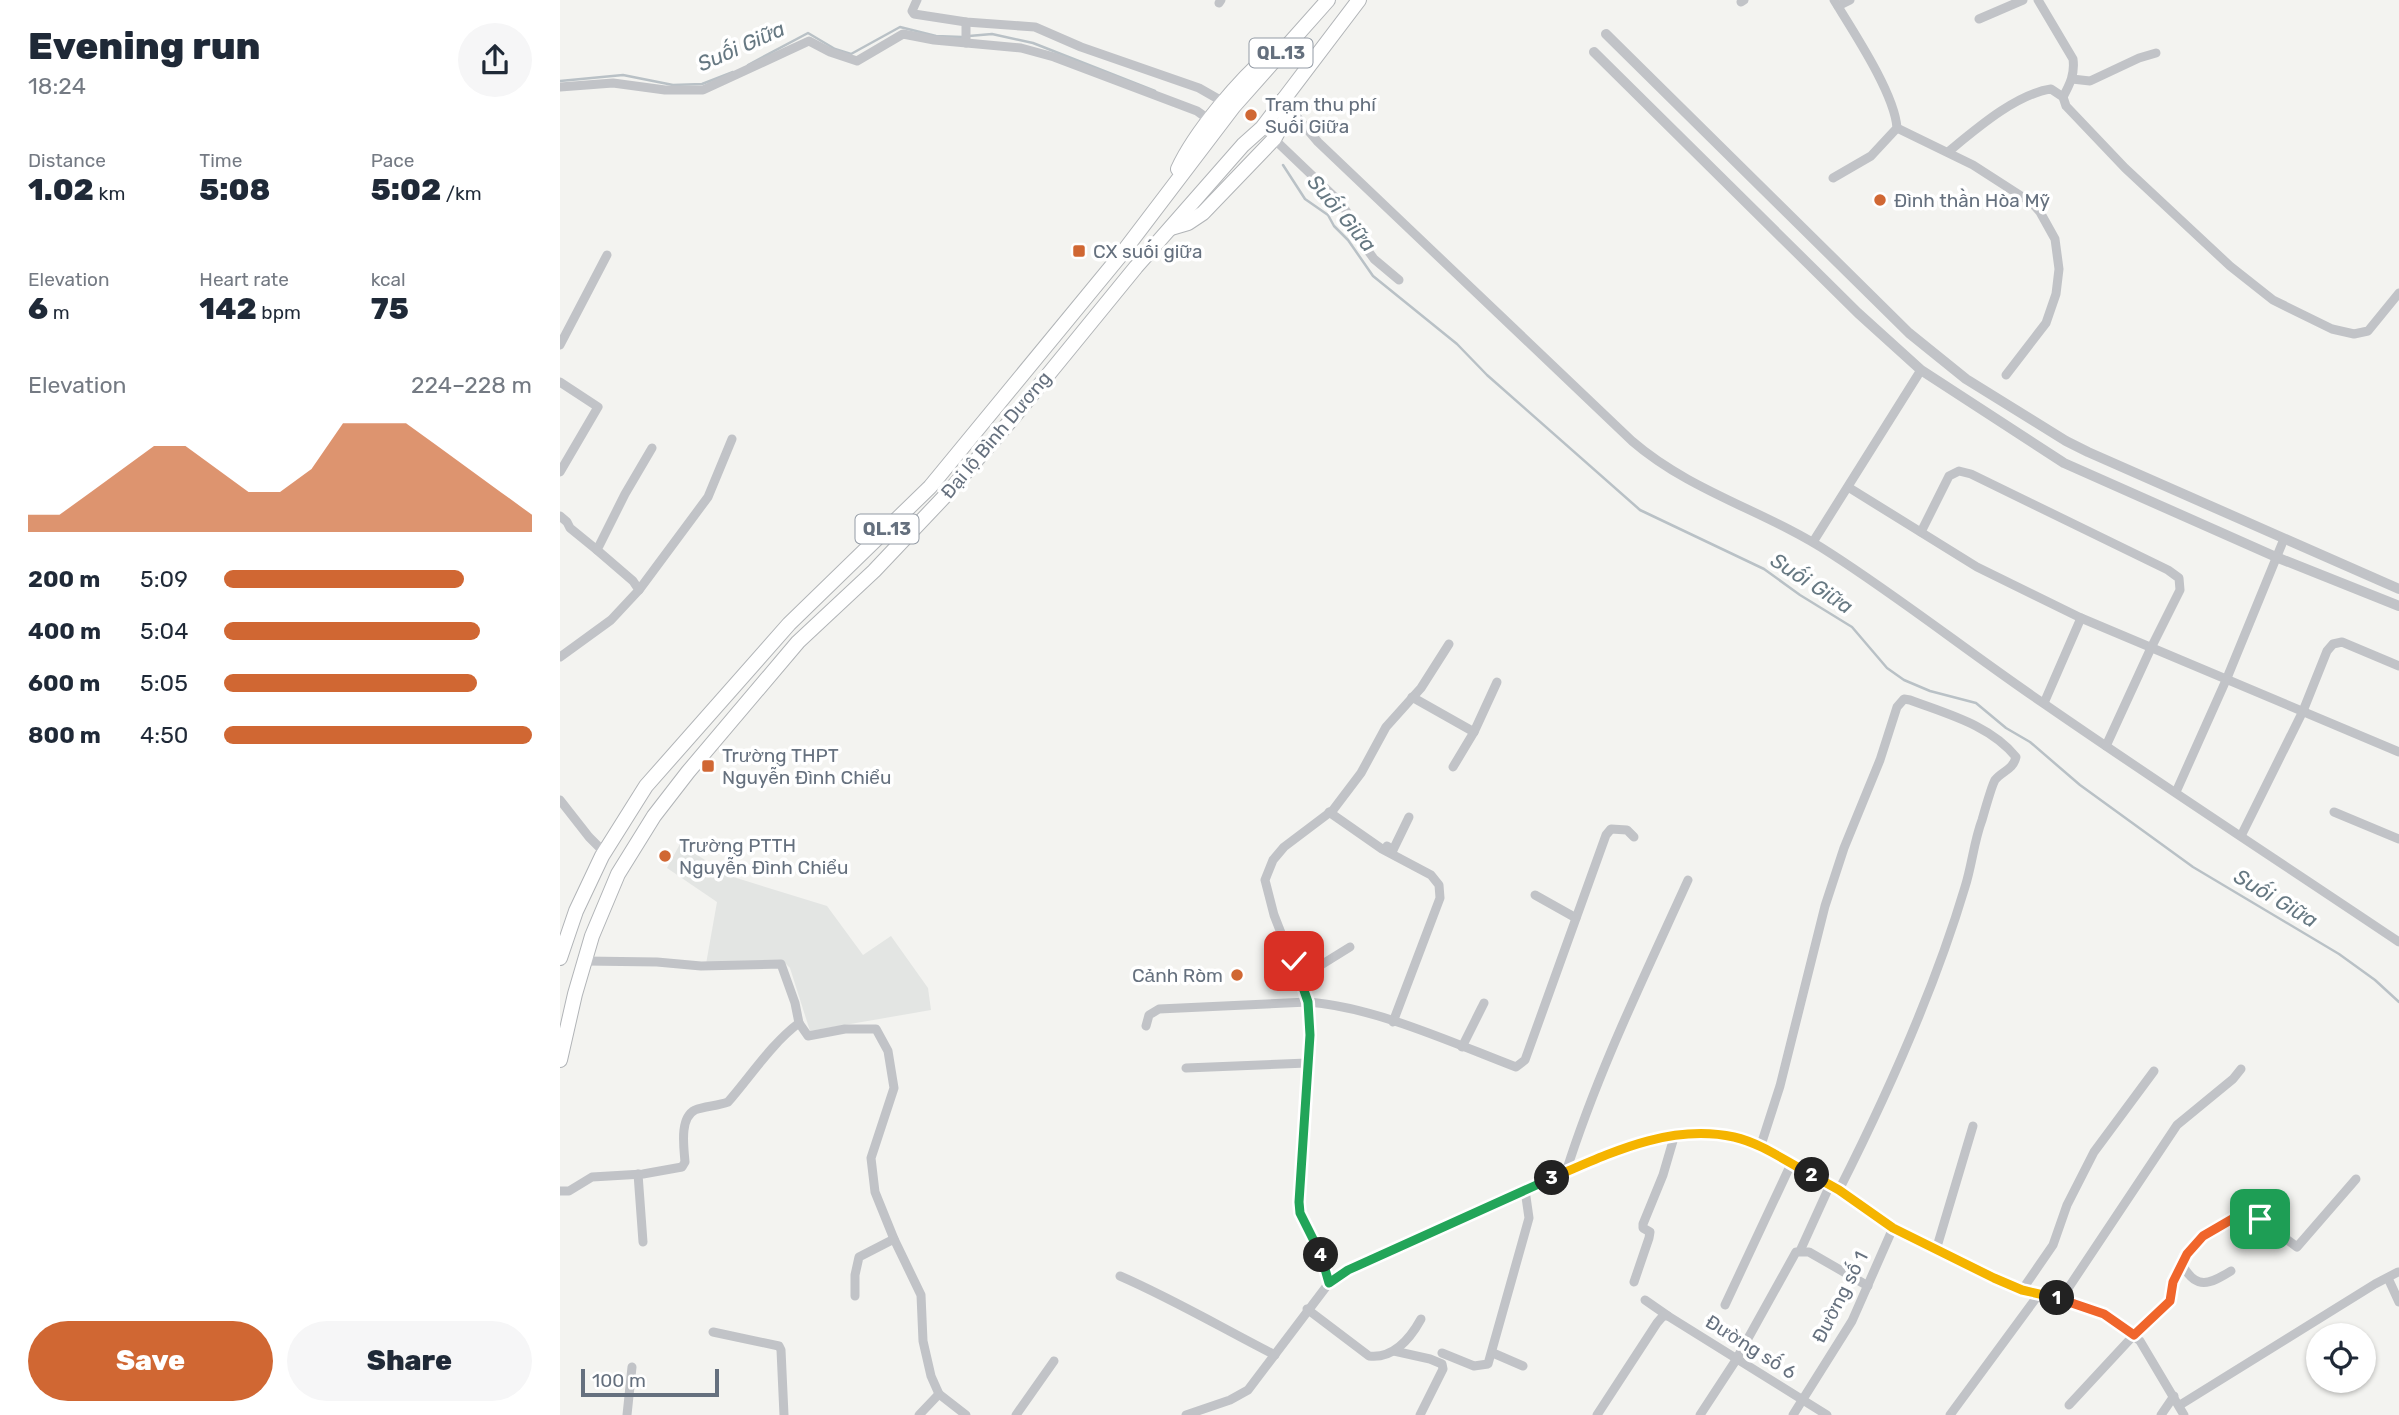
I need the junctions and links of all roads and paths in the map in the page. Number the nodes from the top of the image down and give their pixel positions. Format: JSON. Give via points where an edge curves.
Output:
{"nodes":[{"id":1,"x":917,"y":0,"type":"edge"},
{"id":2,"x":1328,"y":0,"type":"edge"},
{"id":3,"x":1359,"y":0,"type":"edge"},
{"id":4,"x":1850,"y":0,"type":"edge"},
{"id":5,"x":2023,"y":0,"type":"edge"},
{"id":6,"x":2038,"y":0,"type":"edge"},
{"id":7,"x":1836,"y":3,"type":"edge"},
{"id":8,"x":1979,"y":19,"type":"dead end"},
{"id":9,"x":965,"y":24,"type":"junction"},
{"id":10,"x":1606,"y":34,"type":"dead end"},
{"id":11,"x":965,"y":42,"type":"junction"},
{"id":12,"x":1594,"y":52,"type":"dead end"},
{"id":13,"x":2155,"y":53,"type":"dead end"},
{"id":14,"x":2072,"y":79,"type":"junction"},
{"id":15,"x":560,"y":87,"type":"edge"},
{"id":16,"x":2063,"y":97,"type":"junction"},
{"id":17,"x":1283,"y":100,"type":"junction"},
{"id":18,"x":1229,"y":105,"type":"junction"},
{"id":19,"x":1214,"y":123,"type":"junction"},
{"id":20,"x":1897,"y":128,"type":"junction"},
{"id":21,"x":1274,"y":139,"type":"junction"},
{"id":22,"x":1948,"y":152,"type":"junction"},
{"id":23,"x":1833,"y":178,"type":"dead end"},
{"id":24,"x":1170,"y":229,"type":"junction"},
{"id":25,"x":607,"y":255,"type":"dead end"},
{"id":26,"x":1399,"y":280,"type":"dead end"},
{"id":27,"x":2399,"y":293,"type":"edge"},
{"id":28,"x":560,"y":345,"type":"edge"},
{"id":29,"x":1921,"y":370,"type":"junction"},
{"id":30,"x":2006,"y":375,"type":"dead end"},
{"id":31,"x":560,"y":382,"type":"edge"},
{"id":32,"x":732,"y":439,"type":"dead end"},
{"id":33,"x":652,"y":448,"type":"dead end"},
{"id":34,"x":560,"y":472,"type":"edge"},
{"id":35,"x":1848,"y":487,"type":"junction"},
{"id":36,"x":560,"y":516,"type":"edge"},
{"id":37,"x":1921,"y":532,"type":"junction"},
{"id":38,"x":2284,"y":539,"type":"junction"},
{"id":39,"x":1813,"y":542,"type":"junction"},
{"id":40,"x":597,"y":550,"type":"junction"},
{"id":41,"x":2276,"y":557,"type":"junction"},
{"id":42,"x":639,"y":590,"type":"junction"},
{"id":43,"x":2399,"y":590,"type":"edge"},
{"id":44,"x":2399,"y":606,"type":"edge"},
{"id":45,"x":2081,"y":618,"type":"junction"},
{"id":46,"x":1449,"y":644,"type":"dead end"},
{"id":47,"x":2151,"y":648,"type":"junction"},
{"id":48,"x":560,"y":657,"type":"edge"},
{"id":49,"x":2399,"y":666,"type":"edge"},
{"id":50,"x":2227,"y":678,"type":"junction"},
{"id":51,"x":1497,"y":682,"type":"dead end"},
{"id":52,"x":1412,"y":697,"type":"junction"},
{"id":53,"x":2044,"y":703,"type":"junction"},
{"id":54,"x":2303,"y":711,"type":"junction"},
{"id":55,"x":1474,"y":732,"type":"junction"},
{"id":56,"x":2106,"y":746,"type":"junction"},
{"id":57,"x":2399,"y":752,"type":"edge"},
{"id":58,"x":1453,"y":767,"type":"dead end"},
{"id":59,"x":2176,"y":792,"type":"junction"},
{"id":60,"x":560,"y":800,"type":"edge"},
{"id":61,"x":1331,"y":811,"type":"junction"},
{"id":62,"x":2334,"y":811,"type":"dead end"},
{"id":63,"x":1409,"y":817,"type":"dead end"},
{"id":64,"x":2241,"y":836,"type":"junction"},
{"id":65,"x":1634,"y":837,"type":"dead end"},
{"id":66,"x":2399,"y":839,"type":"edge"},
{"id":67,"x":604,"y":852,"type":"junction"},
{"id":68,"x":1688,"y":880,"type":"dead end"},
{"id":69,"x":1535,"y":895,"type":"dead end"},
{"id":70,"x":1576,"y":918,"type":"junction"},
{"id":71,"x":2399,"y":942,"type":"edge"},
{"id":72,"x":1349,"y":947,"type":"dead end"},
{"id":73,"x":560,"y":958,"type":"edge"},
{"id":74,"x":560,"y":966,"type":"edge"},
{"id":75,"x":583,"y":966,"type":"junction"},
{"id":76,"x":1300,"y":978,"type":"junction"},
{"id":77,"x":1308,"y":1002,"type":"junction"},
{"id":78,"x":1484,"y":1003,"type":"dead end"},
{"id":79,"x":1393,"y":1022,"type":"junction"},
{"id":80,"x":799,"y":1023,"type":"junction"},
{"id":81,"x":1146,"y":1026,"type":"dead end"},
{"id":82,"x":1462,"y":1047,"type":"junction"},
{"id":83,"x":560,"y":1060,"type":"edge"},
{"id":84,"x":1307,"y":1063,"type":"junction"},
{"id":85,"x":1186,"y":1069,"type":"dead end"},
{"id":86,"x":2241,"y":1069,"type":"dead end"},
{"id":87,"x":2154,"y":1071,"type":"dead end"},
{"id":88,"x":1973,"y":1126,"type":"dead end"},
{"id":89,"x":1675,"y":1134,"type":"junction"},
{"id":90,"x":1760,"y":1148,"type":"junction"},
{"id":91,"x":1791,"y":1164,"type":"junction"},
{"id":92,"x":1566,"y":1172,"type":"junction"},
{"id":93,"x":638,"y":1174,"type":"junction"},
{"id":94,"x":2356,"y":1179,"type":"dead end"},
{"id":95,"x":1835,"y":1188,"type":"junction"},
{"id":96,"x":1525,"y":1190,"type":"junction"},
{"id":97,"x":560,"y":1191,"type":"edge"},
{"id":98,"x":1893,"y":1228,"type":"junction"},
{"id":99,"x":894,"y":1239,"type":"junction"},
{"id":100,"x":643,"y":1242,"type":"dead end"},
{"id":101,"x":1936,"y":1250,"type":"junction"},
{"id":102,"x":1800,"y":1251,"type":"junction"},
{"id":103,"x":2182,"y":1264,"type":"junction"},
{"id":104,"x":2231,"y":1270,"type":"dead end"},
{"id":105,"x":2398,"y":1272,"type":"edge"},
{"id":106,"x":1120,"y":1276,"type":"dead end"},
{"id":107,"x":2388,"y":1278,"type":"junction"},
{"id":108,"x":1634,"y":1282,"type":"dead end"},
{"id":109,"x":1329,"y":1283,"type":"junction"},
{"id":110,"x":1868,"y":1286,"type":"junction"},
{"id":111,"x":2022,"y":1290,"type":"junction"},
{"id":112,"x":2039,"y":1294,"type":"junction"},
{"id":113,"x":855,"y":1296,"type":"dead end"},
{"id":114,"x":1645,"y":1300,"type":"dead end"},
{"id":115,"x":2065,"y":1301,"type":"junction"},
{"id":116,"x":2399,"y":1302,"type":"edge"},
{"id":117,"x":1725,"y":1305,"type":"dead end"},
{"id":118,"x":1307,"y":1310,"type":"junction"},
{"id":119,"x":1668,"y":1316,"type":"junction"},
{"id":120,"x":1420,"y":1319,"type":"dead end"},
{"id":121,"x":713,"y":1332,"type":"dead end"},
{"id":122,"x":2134,"y":1335,"type":"junction"},
{"id":123,"x":1394,"y":1351,"type":"junction"},
{"id":124,"x":1442,"y":1353,"type":"dead end"},
{"id":125,"x":1493,"y":1353,"type":"junction"},
{"id":126,"x":1275,"y":1355,"type":"junction"},
{"id":127,"x":1736,"y":1360,"type":"junction"},
{"id":128,"x":1054,"y":1361,"type":"dead end"},
{"id":129,"x":1522,"y":1366,"type":"dead end"},
{"id":130,"x":632,"y":1367,"type":"dead end"},
{"id":131,"x":939,"y":1394,"type":"junction"},
{"id":132,"x":1802,"y":1400,"type":"junction"},
{"id":133,"x":2177,"y":1400,"type":"junction"},
{"id":134,"x":2069,"y":1405,"type":"dead end"},
{"id":135,"x":627,"y":1415,"type":"edge"},
{"id":136,"x":784,"y":1415,"type":"edge"},
{"id":137,"x":919,"y":1415,"type":"edge"},
{"id":138,"x":967,"y":1415,"type":"edge"},
{"id":139,"x":1016,"y":1415,"type":"edge"},
{"id":140,"x":1186,"y":1415,"type":"edge"},
{"id":141,"x":1420,"y":1415,"type":"edge"},
{"id":142,"x":1597,"y":1415,"type":"edge"},
{"id":143,"x":1700,"y":1415,"type":"edge"},
{"id":144,"x":1793,"y":1415,"type":"edge"},
{"id":145,"x":1827,"y":1415,"type":"edge"},
{"id":146,"x":1950,"y":1415,"type":"edge"},
{"id":147,"x":2161,"y":1415,"type":"edge"},
{"id":148,"x":2185,"y":1415,"type":"edge"}],
"edges":[{"from":1,"to":9,"type":"street","via":[[914,14]]},
{"from":2,"to":18,"type":"highway","name":"Đại lộ Bình Dương","number":"QL.13"},
{"from":3,"to":17,"type":"highway","name":"Đại lộ Bình Dương","number":"QL.13"},
{"from":4,"to":7,"type":"street"},
{"from":5,"to":8,"type":"street"},
{"from":6,"to":14,"type":"street","via":[[2073,59]]},
{"from":7,"to":20,"type":"street","via":[[1887,93]]},
{"from":9,"to":11,"type":"street"},
{"from":9,"to":18,"type":"street","via":[[1035,27],[1199,88]]},
{"from":10,"to":38,"type":"street","via":[[1909,333],[1966,379],[2066,441]]},
{"from":11,"to":15,"type":"street","via":[[903,34],[857,61],[809,41],[703,90],[612,83]]},
{"from":11,"to":19,"type":"street","via":[[1054,57],[1197,111]]},
{"from":12,"to":29,"type":"street"},
{"from":13,"to":14,"type":"street","via":[[2090,81]]},
{"from":14,"to":16,"type":"street"},
{"from":16,"to":22,"type":"street","via":[[2051,89],[2026,96]]},
{"from":16,"to":27,"type":"street","via":[[2066,106],[2125,169],[2273,300],[2354,334],[2368,331]]},
{"from":17,"to":21,"type":"highway","via":[[1286,118]]},
{"from":17,"to":24,"type":"highway","name":"Đại lộ Bình Dương","number":"QL.13"},
{"from":17,"to":39,"type":"street","via":[[1318,142],[1643,451],[1691,483]]},
{"from":18,"to":19,"type":"highway","name":"Đại lộ Bình Dương","number":"QL.13"},
{"from":19,"to":67,"type":"highway","name":"Đại lộ Bình Dương","number":"QL.13","via":[[1120,256],[930,487],[789,624],[646,786]]},
{"from":20,"to":22,"type":"street"},
{"from":20,"to":23,"type":"street","via":[[1871,156]]},
{"from":21,"to":24,"type":"highway","via":[[1203,213]]},
{"from":21,"to":26,"type":"street","via":[[1340,203],[1374,259]]},
{"from":22,"to":30,"type":"street","via":[[2032,204],[2055,239],[2059,269],[2046,323]]},
{"from":24,"to":75,"type":"highway","name":"Đại lộ Bình Dương","number":"QL.13","via":[[945,496],[798,642],[688,772],[618,874]]},
{"from":25,"to":28,"type":"street"},
{"from":29,"to":35,"type":"street"},
{"from":29,"to":41,"type":"street","via":[[2064,463]]},
{"from":31,"to":34,"type":"street","via":[[598,407]]},
{"from":32,"to":42,"type":"street","via":[[708,497]]},
{"from":33,"to":40,"type":"street"},
{"from":35,"to":37,"type":"street"},
{"from":35,"to":39,"type":"street"},
{"from":36,"to":40,"type":"street"},
{"from":37,"to":45,"type":"street","via":[[1977,567]]},
{"from":37,"to":47,"type":"street","via":[[1949,476],[1959,471],[2168,570],[2179,578],[2180,590]]},
{"from":38,"to":41,"type":"street"},
{"from":38,"to":43,"type":"street"},
{"from":39,"to":53,"type":"street"},
{"from":40,"to":42,"type":"street"},
{"from":41,"to":44,"type":"street"},
{"from":41,"to":50,"type":"street"},
{"from":42,"to":48,"type":"street","via":[[611,620]]},
{"from":45,"to":47,"type":"street"},
{"from":45,"to":53,"type":"street"},
{"from":46,"to":52,"type":"street"},
{"from":47,"to":50,"type":"street"},
{"from":47,"to":56,"type":"street"},
{"from":49,"to":54,"type":"street","via":[[2342,642],[2333,644]]},
{"from":50,"to":54,"type":"street"},
{"from":50,"to":59,"type":"street"},
{"from":51,"to":55,"type":"street"},
{"from":52,"to":55,"type":"street"},
{"from":52,"to":61,"type":"street"},
{"from":53,"to":56,"type":"street"},
{"from":54,"to":57,"type":"street"},
{"from":54,"to":64,"type":"street"},
{"from":55,"to":58,"type":"street"},
{"from":56,"to":59,"type":"street"},
{"from":59,"to":64,"type":"street"},
{"from":60,"to":67,"type":"street"},
{"from":61,"to":63,"type":"street","via":[[1393,850]]},
{"from":61,"to":76,"type":"street","via":[[1284,847],[1265,880]]},
{"from":61,"to":79,"type":"street","via":[[1382,849],[1431,875],[1439,885],[1440,898]]},
{"from":62,"to":66,"type":"street"},
{"from":64,"to":71,"type":"street"},
{"from":65,"to":70,"type":"street","via":[[1627,830],[1611,830],[1606,835]]},
{"from":67,"to":73,"type":"highway","name":"Đại lộ Bình Dương","number":"QL.13"},
{"from":68,"to":92,"type":"street","via":[[1624,1019]]},
{"from":69,"to":70,"type":"street"},
{"from":70,"to":82,"type":"street","via":[[1521,1065]]},
{"from":72,"to":76,"type":"street"},
{"from":74,"to":75,"type":"highway"},
{"from":75,"to":80,"type":"street","via":[[780,964]]},
{"from":75,"to":83,"type":"highway","name":"Đại lộ Bình Dương","number":"QL.13"},
{"from":76,"to":77,"type":"street"},
{"from":77,"to":79,"type":"street","via":[[1333,1004]]},
{"from":77,"to":81,"type":"street","via":[[1159,1009],[1149,1014]]},
{"from":77,"to":84,"type":"street"},
{"from":78,"to":82,"type":"street"},
{"from":79,"to":82,"type":"street"},
{"from":80,"to":93,"type":"street","via":[[728,1102],[689,1115],[682,1167]]},
{"from":80,"to":99,"type":"street","via":[[808,1036],[876,1029],[888,1051],[894,1088],[871,1158],[875,1192]]},
{"from":84,"to":85,"type":"street"},
{"from":84,"to":109,"type":"street","via":[[1300,1213]]},
{"from":86,"to":115,"type":"street","via":[[2177,1125],[2069,1287]]},
{"from":87,"to":111,"type":"street","via":[[2094,1152],[2053,1245]]},
{"from":88,"to":101,"type":"street"},
{"from":89,"to":90,"type":"street","via":[[1736,1138]]},
{"from":89,"to":92,"type":"street","via":[[1635,1144]]},
{"from":89,"to":108,"type":"street","via":[[1643,1224],[1650,1232]]},
{"from":90,"to":91,"type":"street"},
{"from":90,"to":95,"type":"street","via":[[1825,906],[1897,707],[1905,699],[1959,718],[2007,748],[2016,761],[1995,780],[1965,886],[1923,1004],[1868,1132]]},
{"from":91,"to":95,"type":"street"},
{"from":91,"to":117,"type":"street"},
{"from":92,"to":96,"type":"street"},
{"from":93,"to":97,"type":"street","via":[[592,1177],[569,1191]]},
{"from":93,"to":100,"type":"street"},
{"from":94,"to":103,"type":"street","via":[[2298,1247],[2246,1211],[2203,1236]]},
{"from":95,"to":98,"type":"street"},
{"from":95,"to":102,"type":"street"},
{"from":96,"to":109,"type":"street","via":[[1348,1270]]},
{"from":96,"to":125,"type":"street","via":[[1529,1218]]},
{"from":98,"to":101,"type":"street"},
{"from":98,"to":110,"type":"street","name":"Đường số 1"},
{"from":99,"to":113,"type":"street","via":[[859,1256]]},
{"from":99,"to":131,"type":"street","via":[[921,1295],[923,1341]]},
{"from":101,"to":111,"type":"street"},
{"from":102,"to":110,"type":"street"},
{"from":102,"to":127,"type":"street"},
{"from":103,"to":104,"type":"street","via":[[2187,1275],[2209,1284]]},
{"from":103,"to":122,"type":"street","via":[[2170,1301]]},
{"from":105,"to":107,"type":"street"},
{"from":106,"to":126,"type":"street"},
{"from":107,"to":116,"type":"street"},
{"from":107,"to":133,"type":"street"},
{"from":109,"to":118,"type":"street"},
{"from":110,"to":132,"type":"street","name":"Đường số 1","via":[[1852,1321]]},
{"from":111,"to":112,"type":"street"},
{"from":112,"to":115,"type":"street"},
{"from":112,"to":146,"type":"street"},
{"from":114,"to":119,"type":"street","name":"Đường số 6"},
{"from":115,"to":122,"type":"street","via":[[2104,1314]]},
{"from":118,"to":123,"type":"street","via":[[1369,1356],[1381,1358]]},
{"from":118,"to":126,"type":"street"},
{"from":119,"to":127,"type":"street","name":"Đường số 6"},
{"from":119,"to":142,"type":"street","via":[[1657,1323]]},
{"from":120,"to":123,"type":"street"},
{"from":121,"to":136,"type":"street","via":[[779,1346]]},
{"from":122,"to":133,"type":"street"},
{"from":122,"to":134,"type":"street"},
{"from":123,"to":141,"type":"street","via":[[1442,1364]]},
{"from":124,"to":125,"type":"street","via":[[1484,1366]]},
{"from":125,"to":129,"type":"street"},
{"from":126,"to":140,"type":"street","via":[[1248,1390]]},
{"from":127,"to":132,"type":"street","name":"Đường số 6"},
{"from":127,"to":143,"type":"street"},
{"from":128,"to":139,"type":"street"},
{"from":130,"to":135,"type":"street"},
{"from":131,"to":137,"type":"street"},
{"from":131,"to":138,"type":"street"},
{"from":132,"to":144,"type":"street","name":"Đường số 1"},
{"from":132,"to":145,"type":"street","name":"Đường số 6"},
{"from":133,"to":147,"type":"street"},
{"from":133,"to":148,"type":"street"}]}
